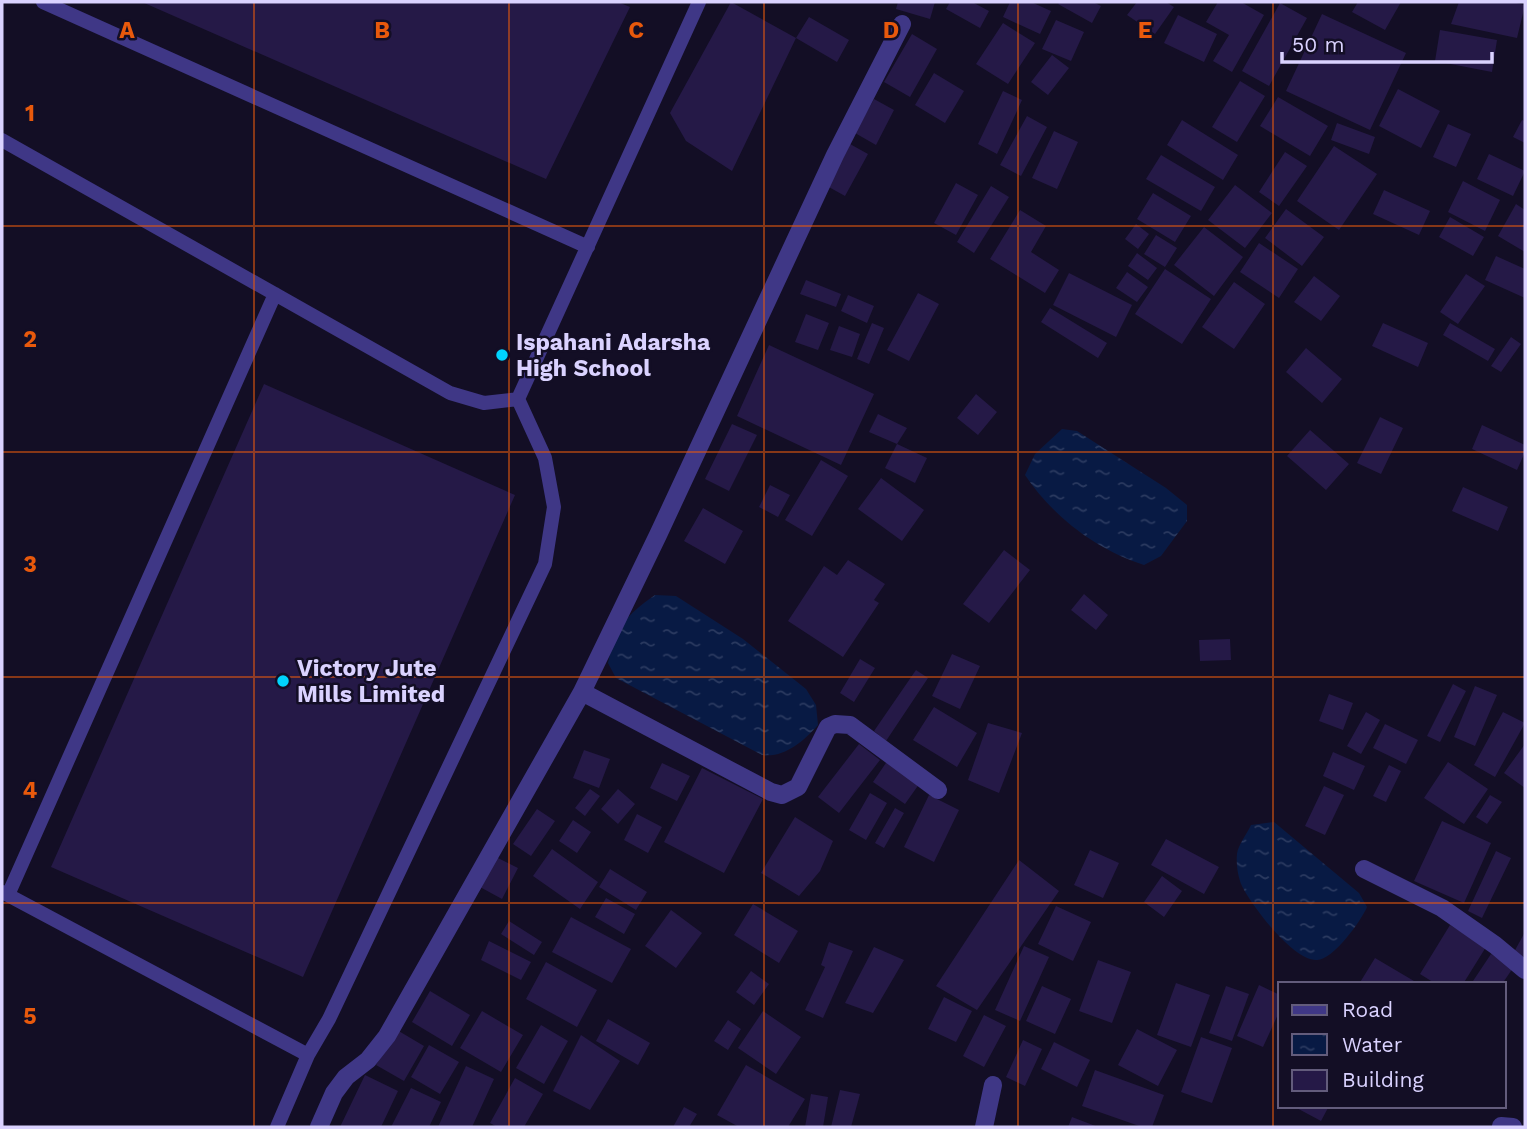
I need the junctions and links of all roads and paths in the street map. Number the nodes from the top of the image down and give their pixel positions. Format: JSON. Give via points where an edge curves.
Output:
{"nodes":[{"id":1,"x":43,"y":2,"type":"edge"},
{"id":2,"x":699,"y":2,"type":"edge"},
{"id":3,"x":902,"y":24,"type":"dead end"},
{"id":4,"x":2,"y":140,"type":"edge"},
{"id":5,"x":588,"y":247,"type":"junction"},
{"id":6,"x":275,"y":294,"type":"junction"},
{"id":7,"x":519,"y":399,"type":"junction"},
{"id":8,"x":582,"y":692,"type":"junction"},
{"id":9,"x":938,"y":790,"type":"dead end"},
{"id":10,"x":1364,"y":869,"type":"dead end"},
{"id":11,"x":5,"y":893,"type":"edge"},
{"id":12,"x":1525,"y":970,"type":"edge"},
{"id":13,"x":308,"y":1055,"type":"junction"},
{"id":14,"x":993,"y":1085,"type":"dead end"},
{"id":15,"x":277,"y":1127,"type":"edge"},
{"id":16,"x":319,"y":1127,"type":"edge"},
{"id":17,"x":984,"y":1127,"type":"edge"}],
"edges":[{"from":1,"to":5,"type":"lane"},
{"from":2,"to":5,"type":"lane"},
{"from":3,"to":8,"type":"street","via":[[829,167]]},
{"from":4,"to":6,"type":"lane"},
{"from":5,"to":7,"type":"lane"},
{"from":6,"to":7,"type":"lane","via":[[450,393],[484,403]]},
{"from":6,"to":11,"type":"lane"},
{"from":7,"to":13,"type":"lane","via":[[545,458],[554,507],[545,564],[329,1020]]},
{"from":8,"to":9,"type":"street","via":[[771,792],[782,795],[798,787],[828,727],[835,724],[850,725]]},
{"from":8,"to":16,"type":"street","via":[[387,1036],[334,1093]]},
{"from":10,"to":12,"type":"street","via":[[1442,908]]},
{"from":11,"to":13,"type":"lane"},
{"from":13,"to":15,"type":"lane"},
{"from":14,"to":17,"type":"street"}]}
